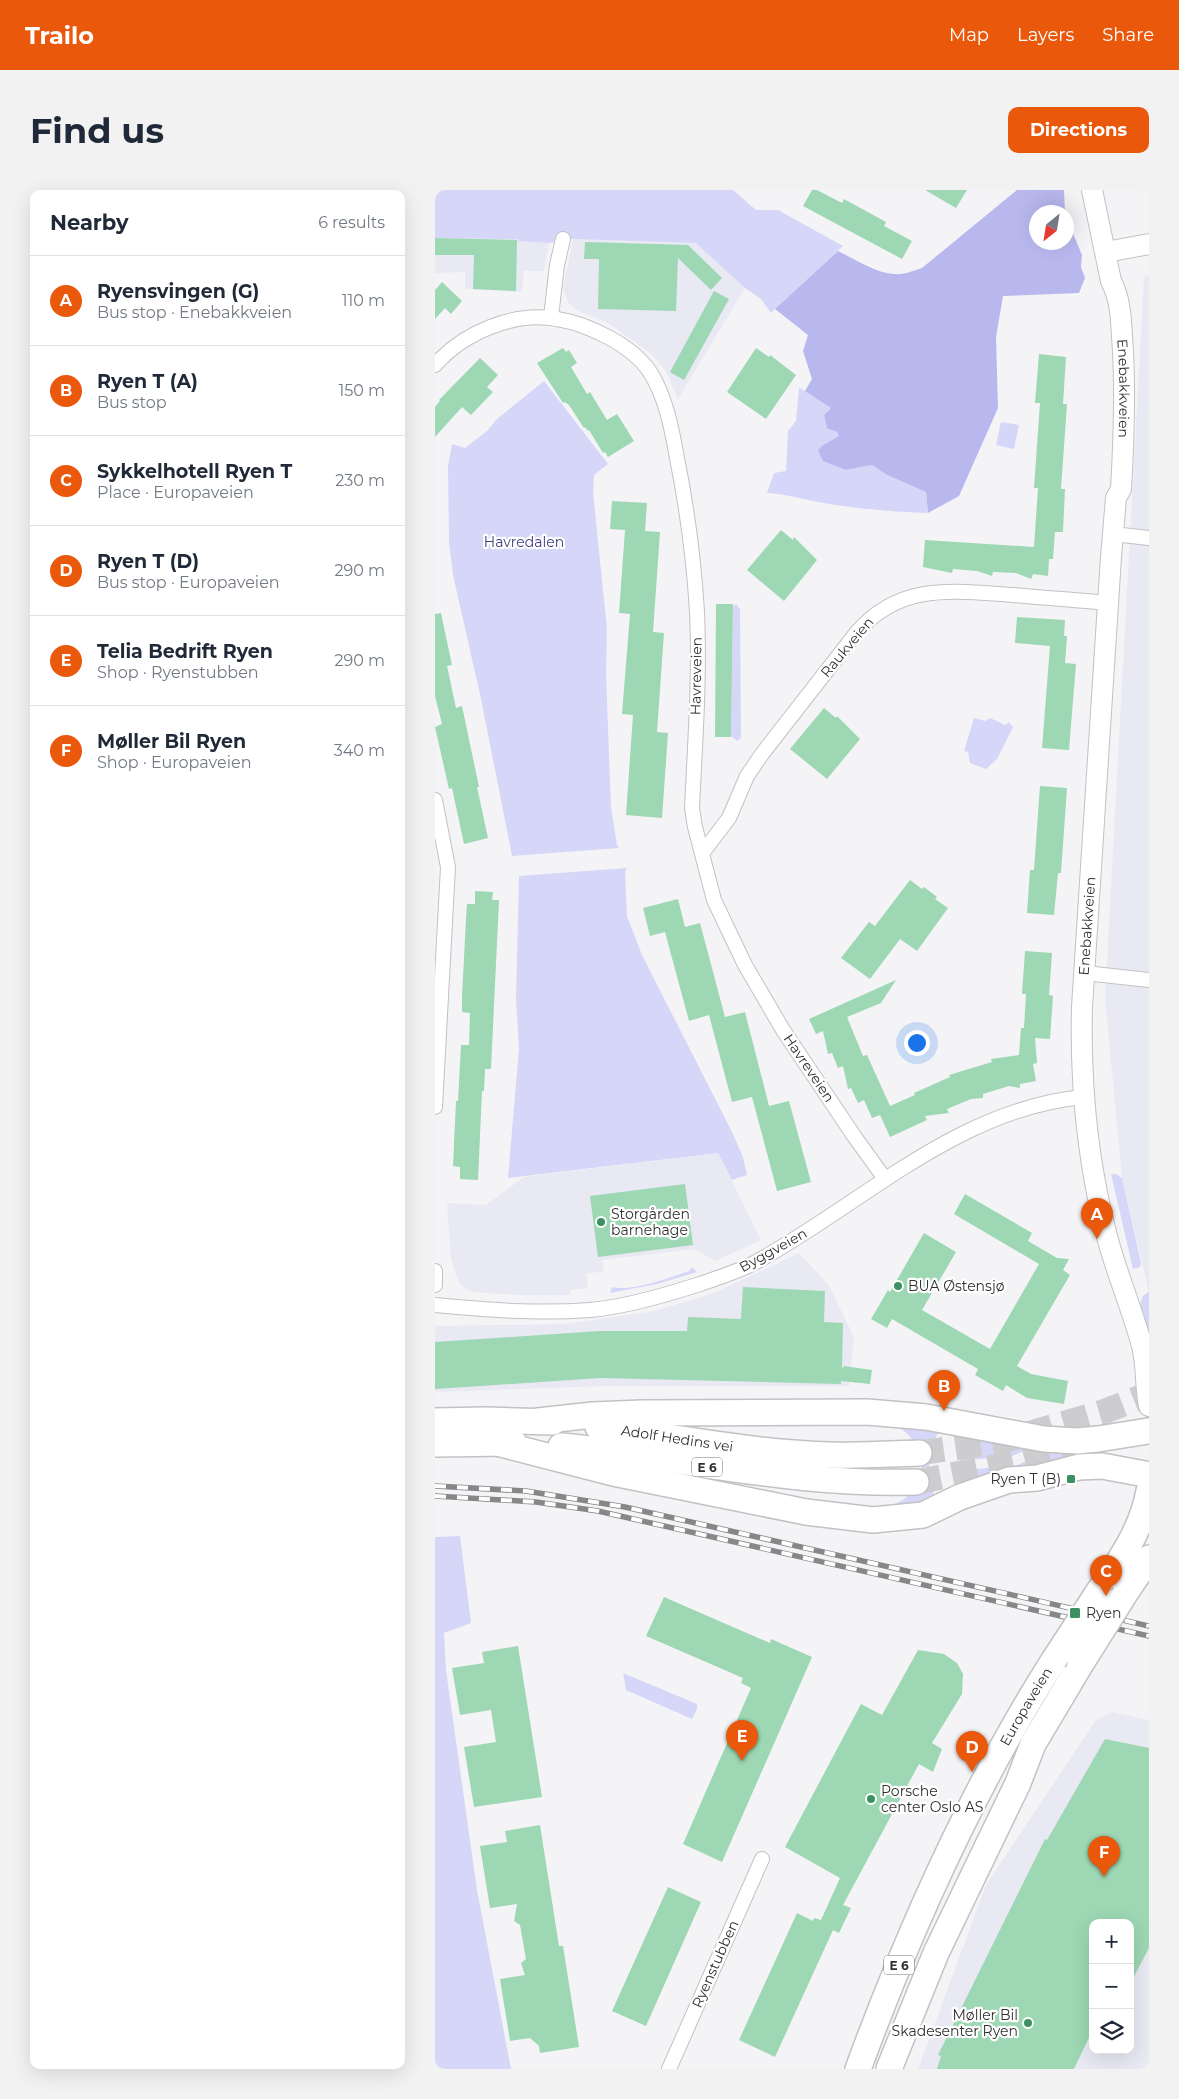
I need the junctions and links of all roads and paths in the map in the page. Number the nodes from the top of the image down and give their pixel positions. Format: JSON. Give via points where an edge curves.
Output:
{"nodes":[{"id":1,"x":1093,"y":190,"type":"edge"},
{"id":2,"x":563,"y":239,"type":"dead end"},
{"id":3,"x":1149,"y":244,"type":"edge"},
{"id":4,"x":1106,"y":252,"type":"junction"},
{"id":5,"x":551,"y":318,"type":"junction"},
{"id":6,"x":435,"y":365,"type":"edge"},
{"id":7,"x":1113,"y":534,"type":"junction"},
{"id":8,"x":1149,"y":538,"type":"edge"},
{"id":9,"x":1109,"y":603,"type":"junction"},
{"id":10,"x":435,"y":800,"type":"edge"},
{"id":11,"x":703,"y":852,"type":"junction"},
{"id":12,"x":1085,"y":974,"type":"junction"},
{"id":13,"x":1149,"y":980,"type":"edge"},
{"id":14,"x":1083,"y":1097,"type":"junction"},
{"id":15,"x":435,"y":1107,"type":"edge"},
{"id":16,"x":885,"y":1178,"type":"junction"},
{"id":17,"x":435,"y":1271,"type":"edge"},
{"id":18,"x":435,"y":1285,"type":"edge"},
{"id":19,"x":435,"y":1305,"type":"edge"},
{"id":20,"x":1146,"y":1352,"type":"edge"},
{"id":21,"x":1149,"y":1406,"type":"edge"},
{"id":22,"x":435,"y":1421,"type":"edge"},
{"id":23,"x":538,"y":1421,"type":"junction"},
{"id":24,"x":1148,"y":1430,"type":"edge"},
{"id":25,"x":497,"y":1443,"type":"junction"},
{"id":26,"x":435,"y":1444,"type":"edge"},
{"id":27,"x":919,"y":1453,"type":"tunnel mouth"},
{"id":28,"x":1148,"y":1481,"type":"edge"},
{"id":29,"x":916,"y":1482,"type":"tunnel mouth"},
{"id":30,"x":1149,"y":1558,"type":"edge"},
{"id":31,"x":762,"y":1859,"type":"dead end"},
{"id":32,"x":669,"y":2069,"type":"edge"},
{"id":33,"x":858,"y":2069,"type":"edge"},
{"id":34,"x":889,"y":2069,"type":"edge"}],
"edges":[{"from":1,"to":4,"type":"main road","name":"Enebakkveien"},
{"from":2,"to":5,"type":"street"},
{"from":3,"to":4,"type":"main road"},
{"from":4,"to":7,"type":"main road","name":"Enebakkveien","via":[[1111,281],[1108,294],[1115,368],[1111,490],[1116,498]]},
{"from":5,"to":6,"type":"street","name":"Havreveien","via":[[497,324],[449,350]]},
{"from":5,"to":11,"type":"street","name":"Havreveien","via":[[608,337],[637,358],[659,389],[672,432],[685,503],[697,611],[692,808]]},
{"from":7,"to":8,"type":"street"},
{"from":7,"to":9,"type":"main road","name":"Enebakkveien"},
{"from":9,"to":11,"type":"street","name":"Raukveien","via":[[945,590],[904,599],[884,609],[857,632],[762,754],[747,776],[729,818]]},
{"from":9,"to":12,"type":"main road","name":"Enebakkveien"},
{"from":10,"to":15,"type":"street","via":[[448,868]]},
{"from":11,"to":16,"type":"street","name":"Havreveien","via":[[714,900],[745,965],[783,1030]]},
{"from":12,"to":13,"type":"street"},
{"from":12,"to":14,"type":"main road","name":"Enebakkveien","via":[[1081,1042]]},
{"from":14,"to":16,"type":"street","name":"Byggveien","via":[[1041,1105],[984,1124]]},
{"from":14,"to":20,"type":"main road","name":"Enebakkveien","via":[[1109,1242]]},
{"from":16,"to":19,"type":"street","name":"Byggveien","via":[[804,1234],[755,1263],[669,1294],[591,1310],[528,1312]]},
{"from":17,"to":18,"type":"street"},
{"from":20,"to":21,"type":"main road","name":"Enebakkveien"},
{"from":22,"to":23,"type":"highway","name":"Adolf Hedins vei","number":"E 6"},
{"from":23,"to":24,"type":"highway","number":"E 6","via":[[642,1413],[867,1412],[926,1417],[1044,1439],[1077,1441]]},
{"from":23,"to":27,"type":"highway","name":"Adolf Hedins vei","number":"E 6","via":[[798,1453]]},
{"from":24,"to":28,"type":"highway","number":"E 6","via":[[1142,1452]]},
{"from":25,"to":26,"type":"highway","name":"Adolf Hedins vei","number":"E 6"},
{"from":25,"to":28,"type":"highway","number":"E 6","via":[[613,1473],[806,1512],[859,1519],[923,1515],[960,1497],[1009,1480],[1037,1478],[1079,1467],[1102,1466]]},
{"from":25,"to":29,"type":"highway","name":"Adolf Hedins vei","number":"E 6","via":[[584,1448],[830,1481]]},
{"from":28,"to":33,"type":"highway","name":"Europaveien","number":"E 6","bridge":true,"via":[[1144,1513],[1135,1536],[1053,1660],[997,1758],[944,1863]]},
{"from":30,"to":34,"type":"highway","name":"Europaveien","number":"E 6","bridge":true,"via":[[1033,1744],[1018,1783],[936,1954]]},
{"from":31,"to":32,"type":"street","name":"Ryenstubben"}]}
